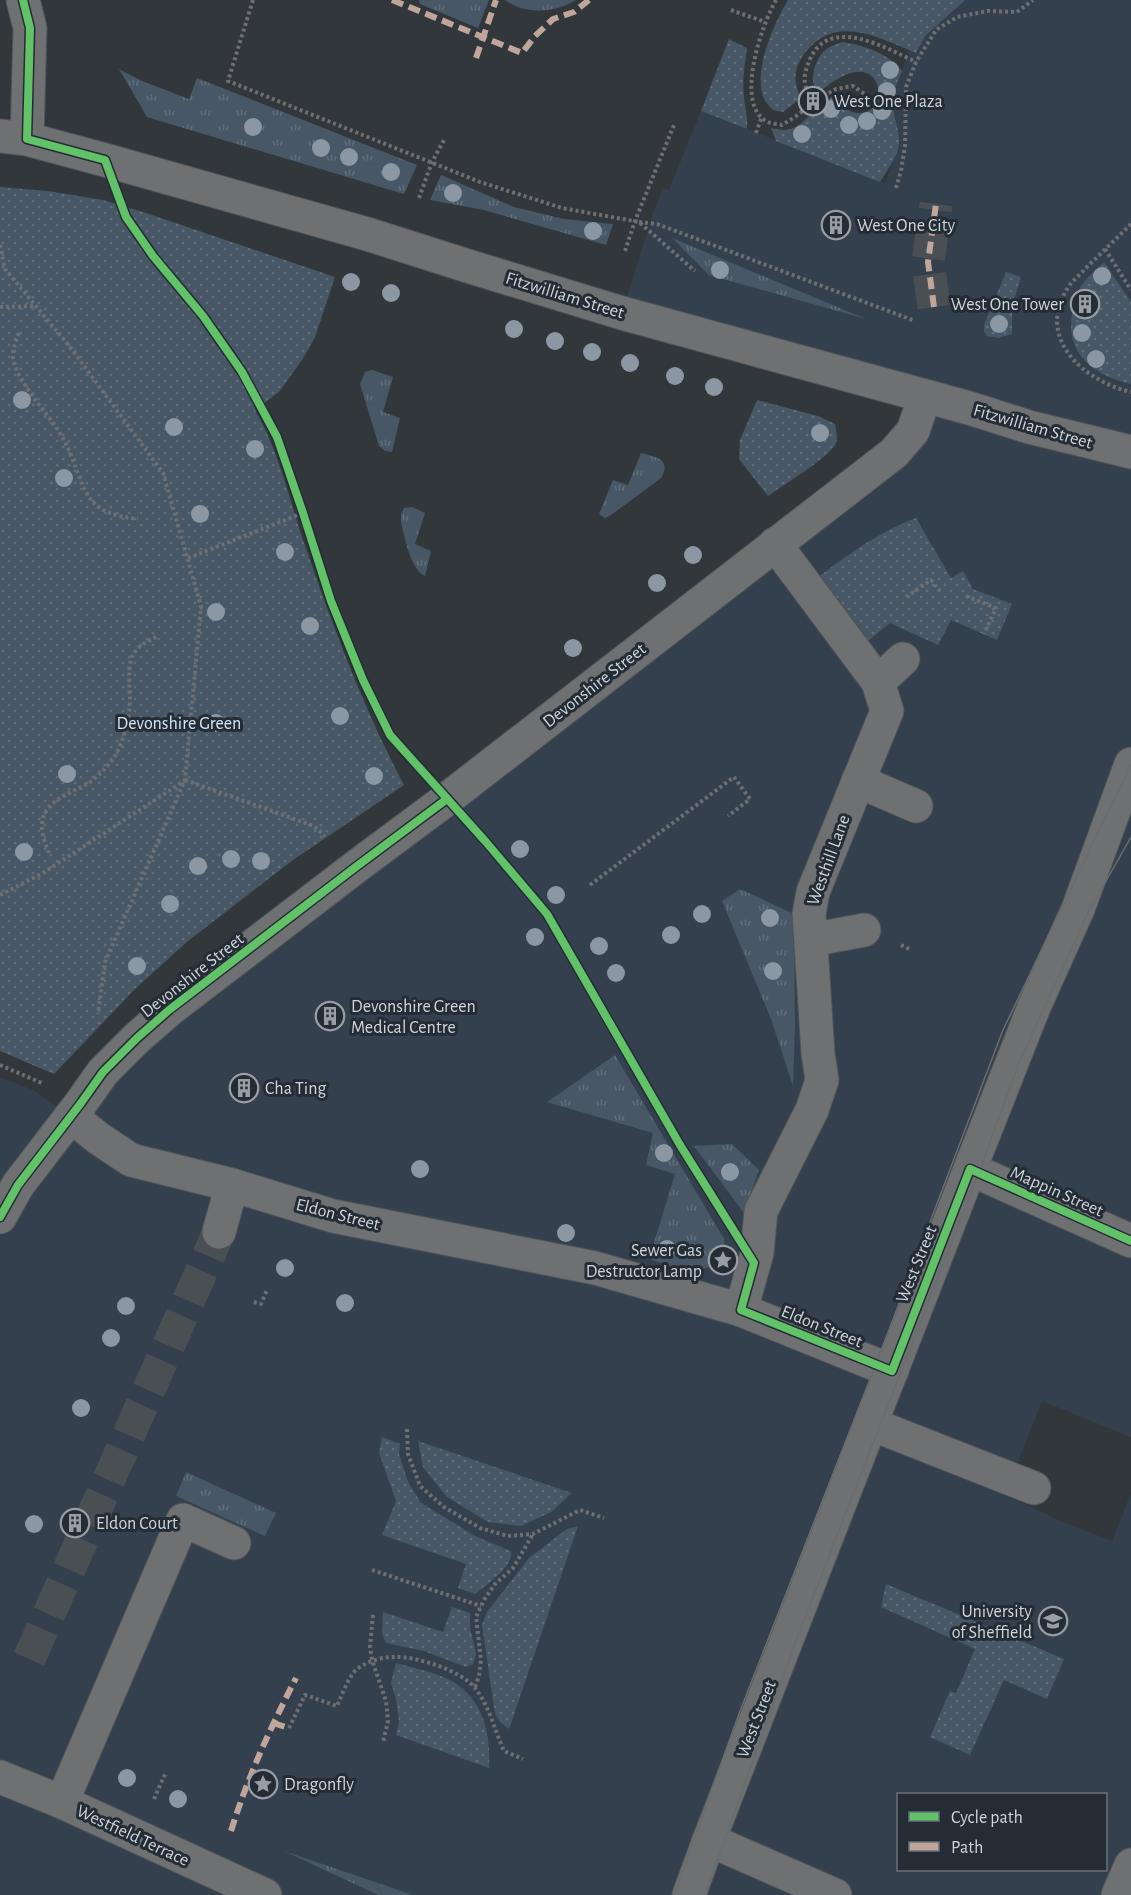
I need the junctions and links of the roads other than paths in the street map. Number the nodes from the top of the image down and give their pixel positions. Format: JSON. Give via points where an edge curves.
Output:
{"nodes":[{"id":1,"x":23,"y":0,"type":"edge"},
{"id":2,"x":14,"y":137,"type":"edge"},
{"id":3,"x":925,"y":396,"type":"junction"},
{"id":4,"x":1131,"y":452,"type":"edge"},
{"id":5,"x":774,"y":544,"type":"junction"},
{"id":6,"x":903,"y":658,"type":"dead end"},
{"id":7,"x":878,"y":682,"type":"junction"},
{"id":8,"x":1131,"y":764,"type":"edge"},
{"id":9,"x":858,"y":781,"type":"junction"},
{"id":10,"x":916,"y":806,"type":"dead end"},
{"id":11,"x":1131,"y":824,"type":"edge"},
{"id":12,"x":1078,"y":909,"type":"junction"},
{"id":13,"x":864,"y":930,"type":"dead end"},
{"id":14,"x":811,"y":940,"type":"junction"},
{"id":15,"x":71,"y":1116,"type":"junction"},
{"id":16,"x":970,"y":1169,"type":"junction"},
{"id":17,"x":232,"y":1185,"type":"junction"},
{"id":18,"x":0,"y":1217,"type":"edge"},
{"id":19,"x":219,"y":1232,"type":"tunnel mouth"},
{"id":20,"x":1131,"y":1241,"type":"edge"},
{"id":21,"x":741,"y":1310,"type":"junction"},
{"id":22,"x":892,"y":1371,"type":"junction"},
{"id":23,"x":871,"y":1424,"type":"junction"},
{"id":24,"x":1034,"y":1488,"type":"dead end"},
{"id":25,"x":234,"y":1543,"type":"dead end"},
{"id":26,"x":0,"y":1777,"type":"edge"},
{"id":27,"x":62,"y":1802,"type":"junction"},
{"id":28,"x":709,"y":1840,"type":"junction"},
{"id":29,"x":1131,"y":1865,"type":"edge"},
{"id":30,"x":265,"y":1895,"type":"edge"},
{"id":31,"x":689,"y":1895,"type":"edge"},
{"id":32,"x":835,"y":1895,"type":"edge"},
{"id":33,"x":1118,"y":1895,"type":"edge"}],
"edges":[{"from":1,"to":2,"type":"street","via":[[30,28]]},
{"from":2,"to":3,"type":"street","name":"Fitzwilliam Street","via":[[367,234],[622,313]]},
{"from":3,"to":4,"type":"street","name":"Fitzwilliam Street"},
{"from":3,"to":5,"type":"street","name":"Devonshire Street","via":[[913,431],[894,453]]},
{"from":5,"to":7,"type":"street","name":"Westhill Lane"},
{"from":5,"to":15,"type":"street","name":"Devonshire Street","via":[[169,1010],[103,1072]]},
{"from":6,"to":7,"type":"street"},
{"from":7,"to":9,"type":"street","name":"Westhill Lane","via":[[887,711]]},
{"from":8,"to":12,"type":"street","name":"West Street"},
{"from":9,"to":10,"type":"street"},
{"from":9,"to":14,"type":"street","name":"Westhill Lane","via":[[813,892],[809,914]]},
{"from":11,"to":12,"type":"street","name":"West Street"},
{"from":12,"to":16,"type":"street","name":"West Street","via":[[1034,1007]]},
{"from":13,"to":14,"type":"street"},
{"from":14,"to":21,"type":"street","name":"Westhill Lane","via":[[822,1080],[812,1110],[761,1211],[758,1253]]},
{"from":15,"to":17,"type":"street","name":"Eldon Street","via":[[131,1160]]},
{"from":15,"to":18,"type":"street","name":"Devonshire Street","via":[[18,1185]]},
{"from":16,"to":20,"type":"street","name":"Mappin Street"},
{"from":16,"to":22,"type":"street","name":"West Street"},
{"from":17,"to":19,"type":"street"},
{"from":17,"to":21,"type":"street","name":"Eldon Street","via":[[333,1216],[595,1268]]},
{"from":21,"to":22,"type":"street","name":"Eldon Street"},
{"from":22,"to":23,"type":"street","name":"West Street"},
{"from":23,"to":24,"type":"street"},
{"from":23,"to":28,"type":"street","name":"West Street"},
{"from":25,"to":27,"type":"street","via":[[183,1520]]},
{"from":26,"to":27,"type":"street","name":"Westfield Terrace"},
{"from":27,"to":30,"type":"street","name":"Westfield Terrace"},
{"from":28,"to":31,"type":"street","name":"West Street"},
{"from":28,"to":32,"type":"street"},
{"from":29,"to":33,"type":"street"}]}
